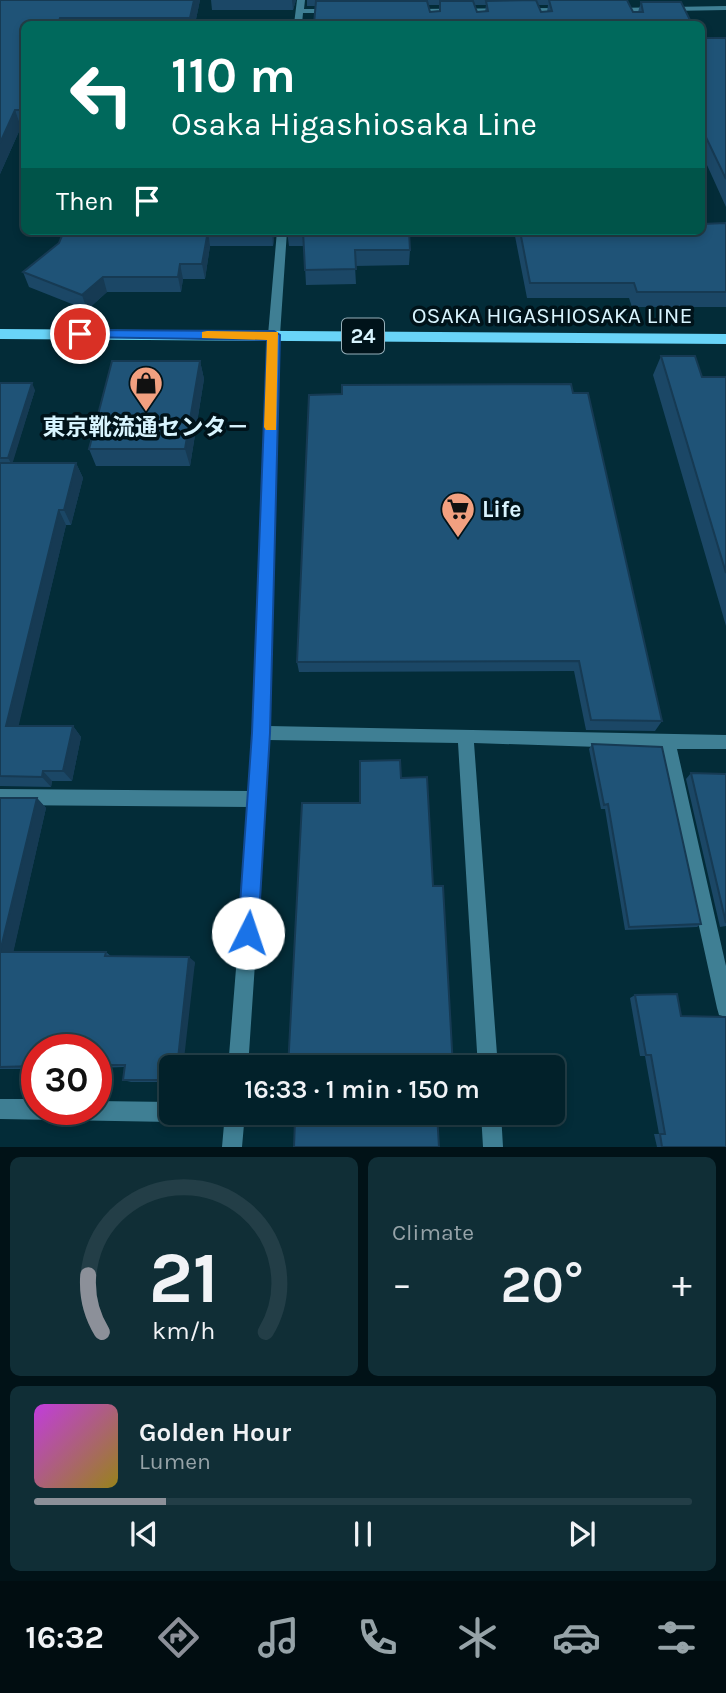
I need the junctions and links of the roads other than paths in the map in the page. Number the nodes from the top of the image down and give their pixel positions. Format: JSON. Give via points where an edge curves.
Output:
{"nodes":[{"id":1,"x":301,"y":0,"type":"edge"},
{"id":2,"x":553,"y":0,"type":"edge"},
{"id":3,"x":726,"y":8,"type":"edge"},
{"id":4,"x":555,"y":10,"type":"junction"},
{"id":5,"x":579,"y":10,"type":"edge"},
{"id":6,"x":603,"y":10,"type":"edge"},
{"id":7,"x":299,"y":11,"type":"junction"},
{"id":8,"x":339,"y":11,"type":"edge"},
{"id":9,"x":405,"y":11,"type":"edge"},
{"id":10,"x":298,"y":21,"type":"edge"},
{"id":11,"x":282,"y":235,"type":"edge"},
{"id":12,"x":0,"y":334,"type":"edge"},
{"id":13,"x":274,"y":335,"type":"junction"},
{"id":14,"x":726,"y":339,"type":"edge"},
{"id":15,"x":261,"y":733,"type":"junction"},
{"id":16,"x":466,"y":737,"type":"junction"},
{"id":17,"x":667,"y":742,"type":"junction"},
{"id":18,"x":726,"y":742,"type":"edge"},
{"id":19,"x":0,"y":797,"type":"edge"},
{"id":20,"x":258,"y":799,"type":"junction"},
{"id":21,"x":726,"y":1008,"type":"edge"},
{"id":22,"x":239,"y":1055,"type":"edge"},
{"id":23,"x":487,"y":1055,"type":"edge"},
{"id":24,"x":0,"y":1109,"type":"edge"},
{"id":25,"x":21,"y":1110,"type":"edge"},
{"id":26,"x":112,"y":1111,"type":"edge"},
{"id":27,"x":159,"y":1112,"type":"edge"},
{"id":28,"x":234,"y":1125,"type":"edge"},
{"id":29,"x":492,"y":1125,"type":"edge"},
{"id":30,"x":232,"y":1147,"type":"edge"},
{"id":31,"x":493,"y":1147,"type":"edge"}],
"edges":[{"from":1,"to":7,"type":"street"},
{"from":2,"to":4,"type":"street"},
{"from":3,"to":6,"type":"street"},
{"from":4,"to":5,"type":"street"},
{"from":4,"to":9,"type":"street","via":[[540,14]]},
{"from":7,"to":8,"type":"street"},
{"from":7,"to":10,"type":"street"},
{"from":11,"to":13,"type":"street"},
{"from":12,"to":13,"type":"main road","name":"OSAKA HIGASHIOSAKA LINE","number":"24"},
{"from":13,"to":14,"type":"main road","name":"OSAKA HIGASHIOSAKA LINE","number":"24"},
{"from":13,"to":15,"type":"street"},
{"from":15,"to":16,"type":"street","via":[[394,732]]},
{"from":15,"to":20,"type":"street"},
{"from":16,"to":17,"type":"street"},
{"from":16,"to":23,"type":"street"},
{"from":17,"to":18,"type":"street"},
{"from":17,"to":21,"type":"street"},
{"from":19,"to":20,"type":"street"},
{"from":20,"to":22,"type":"street"},
{"from":24,"to":25,"type":"street"},
{"from":26,"to":27,"type":"street"},
{"from":28,"to":30,"type":"street"},
{"from":29,"to":31,"type":"street"}]}
